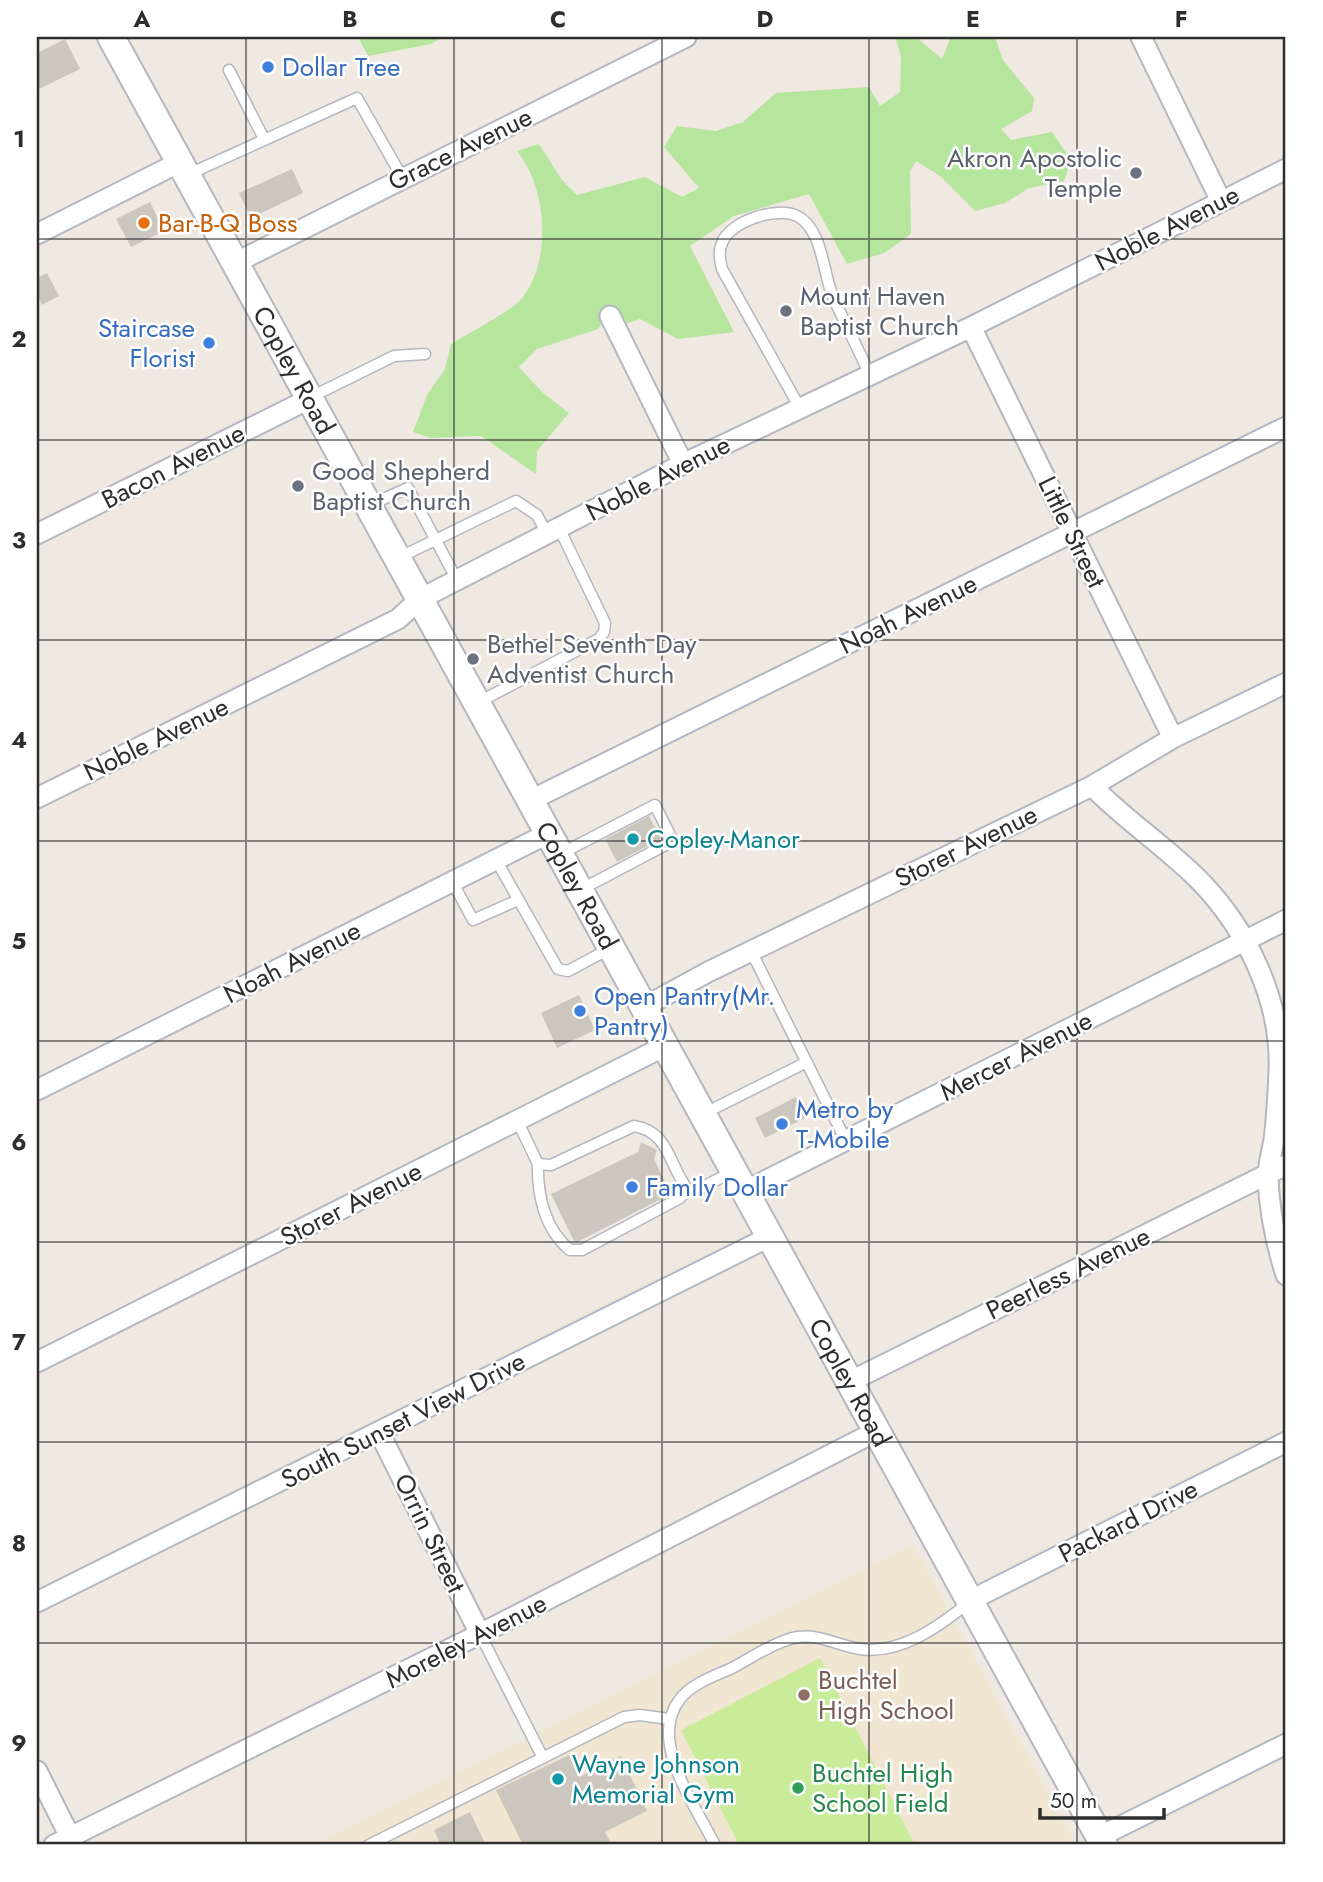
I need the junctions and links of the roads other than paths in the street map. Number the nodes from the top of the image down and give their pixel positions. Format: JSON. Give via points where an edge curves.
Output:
{"nodes":[{"id":1,"x":111,"y":37,"type":"edge"},
{"id":2,"x":686,"y":37,"type":"edge"},
{"id":3,"x":1141,"y":37,"type":"edge"},
{"id":4,"x":229,"y":70,"type":"dead end"},
{"id":5,"x":264,"y":139,"type":"junction"},
{"id":6,"x":183,"y":169,"type":"junction"},
{"id":7,"x":1286,"y":169,"type":"edge"},
{"id":8,"x":402,"y":177,"type":"junction"},
{"id":9,"x":1221,"y":201,"type":"junction"},
{"id":10,"x":37,"y":234,"type":"edge"},
{"id":11,"x":235,"y":263,"type":"junction"},
{"id":12,"x":610,"y":316,"type":"dead end"},
{"id":13,"x":971,"y":327,"type":"junction"},
{"id":14,"x":425,"y":354,"type":"dead end"},
{"id":15,"x":870,"y":374,"type":"junction"},
{"id":16,"x":309,"y":398,"type":"junction"},
{"id":17,"x":800,"y":408,"type":"junction"},
{"id":18,"x":1286,"y":428,"type":"edge"},
{"id":19,"x":683,"y":464,"type":"junction"},
{"id":20,"x":368,"y":506,"type":"junction"},
{"id":21,"x":553,"y":531,"type":"junction"},
{"id":22,"x":1073,"y":533,"type":"junction"},
{"id":23,"x":37,"y":534,"type":"edge"},
{"id":24,"x":437,"y":539,"type":"junction"},
{"id":25,"x":397,"y":558,"type":"junction"},
{"id":26,"x":457,"y":580,"type":"junction"},
{"id":27,"x":420,"y":599,"type":"junction"},
{"id":28,"x":1286,"y":683,"type":"edge"},
{"id":29,"x":477,"y":704,"type":"junction"},
{"id":30,"x":1173,"y":738,"type":"junction"},
{"id":31,"x":1092,"y":786,"type":"junction"},
{"id":32,"x":37,"y":798,"type":"edge"},
{"id":33,"x":529,"y":801,"type":"junction"},
{"id":34,"x":553,"y":844,"type":"junction"},
{"id":35,"x":495,"y":860,"type":"junction"},
{"id":36,"x":452,"y":881,"type":"junction"},
{"id":37,"x":579,"y":891,"type":"junction"},
{"id":38,"x":518,"y":900,"type":"junction"},
{"id":39,"x":1286,"y":920,"type":"edge"},
{"id":40,"x":1245,"y":940,"type":"junction"},
{"id":41,"x":611,"y":948,"type":"junction"},
{"id":42,"x":751,"y":951,"type":"junction"},
{"id":43,"x":644,"y":1007,"type":"junction"},
{"id":44,"x":665,"y":1046,"type":"junction"},
{"id":45,"x":807,"y":1062,"type":"junction"},
{"id":46,"x":37,"y":1090,"type":"edge"},
{"id":47,"x":702,"y":1114,"type":"junction"},
{"id":48,"x":517,"y":1120,"type":"junction"},
{"id":49,"x":846,"y":1141,"type":"junction"},
{"id":50,"x":538,"y":1164,"type":"junction"},
{"id":51,"x":1286,"y":1165,"type":"edge"},
{"id":52,"x":1268,"y":1174,"type":"junction"},
{"id":53,"x":740,"y":1181,"type":"junction"},
{"id":54,"x":688,"y":1190,"type":"junction"},
{"id":55,"x":769,"y":1237,"type":"junction"},
{"id":56,"x":1286,"y":1275,"type":"edge"},
{"id":57,"x":37,"y":1362,"type":"edge"},
{"id":58,"x":849,"y":1382,"type":"junction"},
{"id":59,"x":379,"y":1432,"type":"junction"},
{"id":60,"x":875,"y":1432,"type":"junction"},
{"id":61,"x":1286,"y":1442,"type":"edge"},
{"id":62,"x":971,"y":1600,"type":"junction"},
{"id":63,"x":37,"y":1602,"type":"edge"},
{"id":64,"x":480,"y":1634,"type":"junction"},
{"id":65,"x":669,"y":1719,"type":"junction"},
{"id":66,"x":1286,"y":1744,"type":"edge"},
{"id":67,"x":543,"y":1758,"type":"junction"},
{"id":68,"x":37,"y":1771,"type":"edge"},
{"id":69,"x":1101,"y":1841,"type":"edge"},
{"id":70,"x":66,"y":1843,"type":"edge"},
{"id":71,"x":713,"y":1844,"type":"edge"},
{"id":72,"x":369,"y":1845,"type":"edge"}],
"edges":[{"from":1,"to":6,"type":"main road","name":"Copley Road"},
{"from":2,"to":8,"type":"street","name":"Grace Avenue"},
{"from":3,"to":9,"type":"street"},
{"from":4,"to":5,"type":"lane"},
{"from":5,"to":6,"type":"lane"},
{"from":5,"to":8,"type":"lane","via":[[357,98]]},
{"from":6,"to":10,"type":"street"},
{"from":6,"to":11,"type":"main road","name":"Copley Road"},
{"from":7,"to":9,"type":"street","name":"Noble Avenue"},
{"from":8,"to":11,"type":"street","name":"Grace Avenue"},
{"from":9,"to":13,"type":"street","name":"Noble Avenue"},
{"from":11,"to":16,"type":"main road","name":"Copley Road"},
{"from":12,"to":19,"type":"street"},
{"from":13,"to":15,"type":"street","name":"Noble Avenue"},
{"from":13,"to":22,"type":"street","name":"Little Street"},
{"from":14,"to":16,"type":"lane","via":[[394,356]]},
{"from":15,"to":17,"type":"street","name":"Noble Avenue"},
{"from":15,"to":17,"type":"lane","via":[[805,222],[784,213],[752,219],[722,242],[722,269]]},
{"from":16,"to":20,"type":"main road","name":"Copley Road"},
{"from":16,"to":23,"type":"street","name":"Bacon Avenue"},
{"from":17,"to":19,"type":"street","name":"Noble Avenue"},
{"from":18,"to":22,"type":"street","name":"Noah Avenue"},
{"from":19,"to":21,"type":"street","name":"Noble Avenue"},
{"from":20,"to":24,"type":"lane","via":[[408,488]]},
{"from":20,"to":25,"type":"main road","name":"Copley Road"},
{"from":21,"to":24,"type":"lane","via":[[516,500]]},
{"from":21,"to":26,"type":"street","name":"Noble Avenue"},
{"from":21,"to":29,"type":"lane","via":[[604,623],[604,632]]},
{"from":22,"to":30,"type":"street","name":"Little Street"},
{"from":22,"to":33,"type":"street","name":"Noah Avenue"},
{"from":24,"to":25,"type":"lane"},
{"from":24,"to":26,"type":"lane"},
{"from":25,"to":27,"type":"main road","name":"Copley Road"},
{"from":26,"to":27,"type":"street","name":"Noble Avenue"},
{"from":27,"to":29,"type":"main road","name":"Copley Road"},
{"from":27,"to":32,"type":"street","name":"Noble Avenue","via":[[398,619]]},
{"from":28,"to":30,"type":"street","name":"Storer Avenue"},
{"from":29,"to":33,"type":"main road","name":"Copley Road"},
{"from":30,"to":31,"type":"street","name":"Storer Avenue"},
{"from":31,"to":40,"type":"street","via":[[1198,879]]},
{"from":31,"to":42,"type":"street","name":"Storer Avenue"},
{"from":33,"to":34,"type":"main road","name":"Copley Road"},
{"from":34,"to":35,"type":"street","name":"Noah Avenue"},
{"from":34,"to":37,"type":"main road","name":"Copley Road"},
{"from":34,"to":37,"type":"lane","via":[[655,805],[673,841]]},
{"from":35,"to":36,"type":"street","name":"Noah Avenue"},
{"from":35,"to":38,"type":"lane"},
{"from":36,"to":38,"type":"lane","via":[[473,920]]},
{"from":36,"to":46,"type":"street","name":"Noah Avenue"},
{"from":37,"to":41,"type":"main road","name":"Copley Road"},
{"from":38,"to":41,"type":"lane","via":[[558,969],[568,971]]},
{"from":39,"to":40,"type":"street","name":"Mercer Avenue"},
{"from":40,"to":49,"type":"street","name":"Mercer Avenue"},
{"from":40,"to":52,"type":"street","via":[[1266,990],[1279,1056]]},
{"from":41,"to":43,"type":"main road","name":"Copley Road"},
{"from":42,"to":43,"type":"street","name":"Storer Avenue"},
{"from":42,"to":45,"type":"lane"},
{"from":43,"to":44,"type":"main road","name":"Copley Road"},
{"from":44,"to":47,"type":"main road","name":"Copley Road"},
{"from":44,"to":48,"type":"street","name":"Storer Avenue"},
{"from":45,"to":47,"type":"lane"},
{"from":45,"to":49,"type":"lane"},
{"from":47,"to":53,"type":"main road","name":"Copley Road"},
{"from":48,"to":50,"type":"lane"},
{"from":48,"to":57,"type":"street","name":"Storer Avenue"},
{"from":49,"to":53,"type":"street","name":"Mercer Avenue"},
{"from":50,"to":54,"type":"lane","via":[[551,1165],[634,1126],[648,1128],[660,1138]]},
{"from":50,"to":54,"type":"lane","via":[[544,1212],[560,1242],[570,1250],[582,1250]]},
{"from":51,"to":52,"type":"street","name":"Peerless Avenue"},
{"from":52,"to":56,"type":"street"},
{"from":52,"to":58,"type":"street","name":"Peerless Avenue"},
{"from":53,"to":54,"type":"lane"},
{"from":53,"to":55,"type":"main road","name":"Copley Road"},
{"from":55,"to":58,"type":"main road","name":"Copley Road"},
{"from":55,"to":59,"type":"street","name":"South Sunset View Drive"},
{"from":58,"to":60,"type":"main road","name":"Copley Road"},
{"from":59,"to":63,"type":"street","name":"South Sunset View Drive"},
{"from":59,"to":64,"type":"street","name":"Orrin Street"},
{"from":60,"to":62,"type":"main road","name":"Copley Road"},
{"from":60,"to":64,"type":"street","name":"Moreley Avenue"},
{"from":61,"to":62,"type":"street","name":"Packard Drive"},
{"from":62,"to":65,"type":"lane","via":[[946,1621],[901,1645],[858,1649],[810,1637],[784,1642],[703,1682],[681,1697]]},
{"from":62,"to":69,"type":"main road","name":"Copley Road"},
{"from":64,"to":67,"type":"lane"},
{"from":64,"to":70,"type":"street","name":"Moreley Avenue"},
{"from":65,"to":67,"type":"lane","via":[[624,1717]]},
{"from":65,"to":71,"type":"lane","via":[[669,1744],[676,1765]]},
{"from":66,"to":69,"type":"street"},
{"from":67,"to":72,"type":"lane"},
{"from":68,"to":70,"type":"street"}]}
